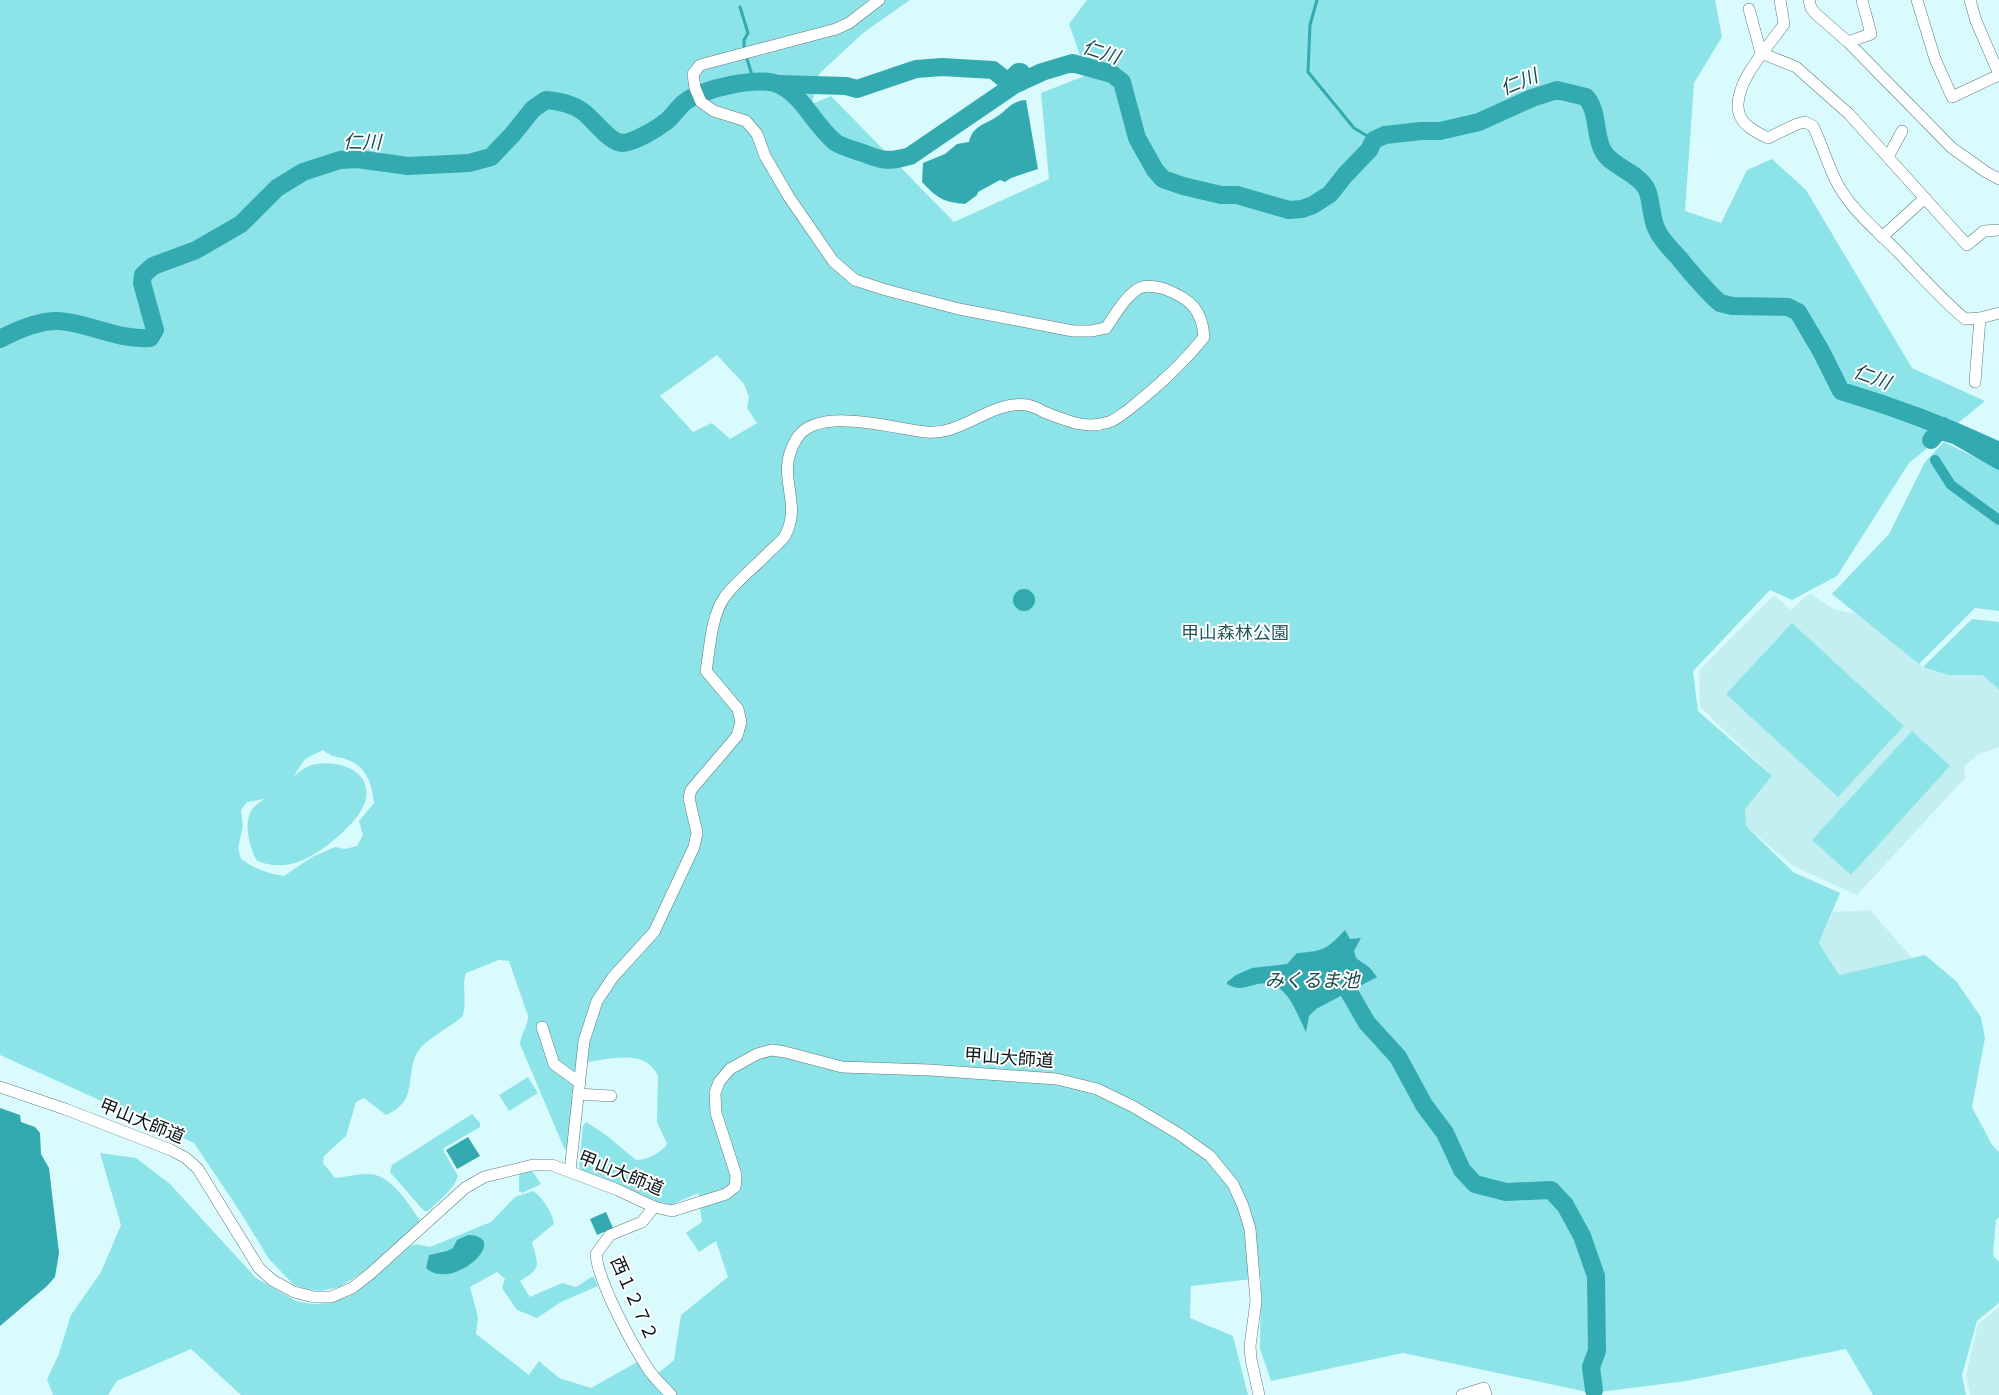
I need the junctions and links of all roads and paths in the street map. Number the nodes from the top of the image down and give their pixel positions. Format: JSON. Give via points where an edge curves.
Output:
{"nodes":[{"id":1,"x":879,"y":0,"type":"edge"},
{"id":2,"x":1780,"y":0,"type":"edge"},
{"id":3,"x":1809,"y":0,"type":"edge"},
{"id":4,"x":1862,"y":0,"type":"edge"},
{"id":5,"x":1917,"y":0,"type":"edge"},
{"id":6,"x":1970,"y":0,"type":"edge"},
{"id":7,"x":1749,"y":9,"type":"dead end"},
{"id":8,"x":1848,"y":42,"type":"junction"},
{"id":9,"x":1761,"y":53,"type":"junction"},
{"id":10,"x":1999,"y":74,"type":"edge"},
{"id":11,"x":1902,"y":131,"type":"dead end"},
{"id":12,"x":1888,"y":157,"type":"junction"},
{"id":13,"x":1999,"y":179,"type":"edge"},
{"id":14,"x":1925,"y":198,"type":"junction"},
{"id":15,"x":1999,"y":230,"type":"edge"},
{"id":16,"x":1882,"y":237,"type":"junction"},
{"id":17,"x":1999,"y":314,"type":"edge"},
{"id":18,"x":1980,"y":318,"type":"junction"},
{"id":19,"x":1975,"y":382,"type":"dead end"},
{"id":20,"x":542,"y":1027,"type":"dead end"},
{"id":21,"x":0,"y":1087,"type":"edge"},
{"id":22,"x":579,"y":1088,"type":"junction"},
{"id":23,"x":612,"y":1096,"type":"dead end"},
{"id":24,"x":570,"y":1171,"type":"junction"},
{"id":25,"x":654,"y":1207,"type":"junction"},
{"id":26,"x":671,"y":1395,"type":"edge"},
{"id":27,"x":1259,"y":1395,"type":"edge"},
{"id":28,"x":1462,"y":1395,"type":"edge"},
{"id":29,"x":1486,"y":1395,"type":"edge"}],
"edges":[{"from":1,"to":22,"type":"street","via":[[849,24],[700,65],[692,74],[701,102],[714,111],[746,121],[757,134],[765,156],[789,197],[833,260],[855,280],[886,290],[959,308],[1082,331],[1106,328],[1126,300],[1142,287],[1156,286],[1183,296],[1195,307],[1203,322],[1204,337],[1153,390],[1108,423],[1078,425],[1028,405],[1009,404],[948,430],[928,432],[826,421],[811,425],[797,437],[789,456],[786,476],[793,506],[784,538],[725,597],[717,610],[706,671],[738,708],[741,722],[737,736],[691,790],[689,798],[697,832],[694,848],[654,932],[613,977],[597,1001],[584,1041]]},
{"from":2,"to":9,"type":"street","via":[[1784,24]]},
{"from":3,"to":8,"type":"street","via":[[1816,14]]},
{"from":4,"to":8,"type":"street","via":[[1871,34]]},
{"from":5,"to":10,"type":"street","via":[[1935,59],[1952,97]]},
{"from":6,"to":10,"type":"street"},
{"from":7,"to":9,"type":"street"},
{"from":8,"to":13,"type":"street","via":[[1952,148]]},
{"from":9,"to":12,"type":"street","via":[[1796,67],[1849,114]]},
{"from":9,"to":16,"type":"street","via":[[1742,86],[1739,114],[1748,127],[1768,138],[1797,124],[1805,122],[1813,126],[1835,179],[1848,200]]},
{"from":11,"to":12,"type":"street"},
{"from":12,"to":14,"type":"street"},
{"from":14,"to":15,"type":"street","via":[[1967,245],[1984,231]]},
{"from":14,"to":16,"type":"street"},
{"from":16,"to":18,"type":"street","via":[[1948,305],[1965,318]]},
{"from":17,"to":18,"type":"street"},
{"from":18,"to":19,"type":"street"},
{"from":20,"to":22,"type":"street","via":[[554,1064]]},
{"from":21,"to":24,"type":"street","name":"甲山大師道","via":[[65,1109],[186,1158],[198,1169],[259,1268],[272,1280],[294,1292],[314,1297],[331,1297],[352,1288],[465,1188],[484,1177],[533,1164],[552,1165]]},
{"from":22,"to":23,"type":"street"},
{"from":22,"to":24,"type":"street"},
{"from":24,"to":25,"type":"street","name":"甲山大師道"},
{"from":25,"to":26,"type":"street","name":"西１２７２","via":[[642,1222],[610,1235],[596,1254],[597,1267],[649,1370]]},
{"from":25,"to":27,"type":"street","name":"甲山大師道","via":[[672,1211],[726,1194],[735,1187],[736,1175],[716,1113],[715,1093],[730,1069],[757,1054],[772,1050],[842,1067],[1057,1078],[1097,1088],[1179,1134],[1210,1156],[1233,1184],[1250,1229],[1254,1261],[1256,1301],[1250,1346]]},
{"from":28,"to":29,"type":"street","via":[[1484,1388]]}]}
